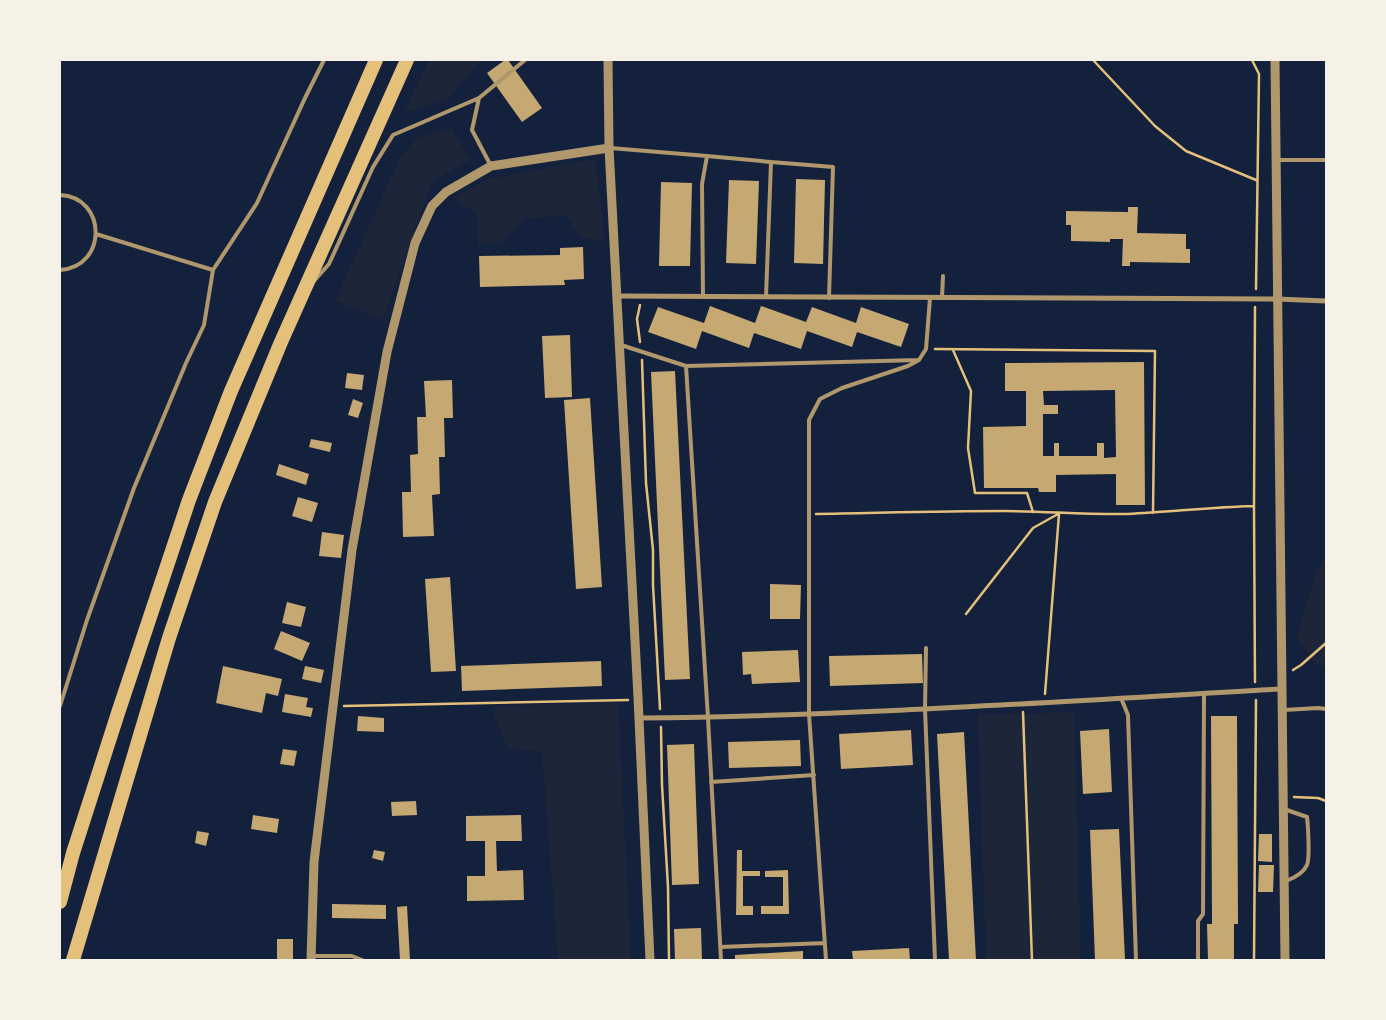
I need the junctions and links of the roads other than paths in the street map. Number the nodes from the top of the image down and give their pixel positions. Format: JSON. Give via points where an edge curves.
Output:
{"nodes":[{"id":1,"x":324,"y":60,"type":"edge"},
{"id":2,"x":376,"y":60,"type":"edge"},
{"id":3,"x":407,"y":60,"type":"edge"},
{"id":4,"x":524,"y":60,"type":"edge"},
{"id":5,"x":608,"y":60,"type":"edge"},
{"id":6,"x":1275,"y":60,"type":"edge"},
{"id":7,"x":479,"y":98,"type":"junction"},
{"id":8,"x":608,"y":148,"type":"junction"},
{"id":9,"x":707,"y":156,"type":"junction"},
{"id":10,"x":1276,"y":160,"type":"junction"},
{"id":11,"x":1326,"y":160,"type":"edge"},
{"id":12,"x":771,"y":162,"type":"junction"},
{"id":13,"x":491,"y":166,"type":"junction"},
{"id":14,"x":60,"y":195,"type":"edge"},
{"id":15,"x":96,"y":234,"type":"junction"},
{"id":16,"x":60,"y":270,"type":"edge"},
{"id":17,"x":213,"y":270,"type":"junction"},
{"id":18,"x":943,"y":276,"type":"dead end"},
{"id":19,"x":303,"y":293,"type":"junction"},
{"id":20,"x":616,"y":296,"type":"junction"},
{"id":21,"x":703,"y":297,"type":"junction"},
{"id":22,"x":766,"y":297,"type":"junction"},
{"id":23,"x":829,"y":298,"type":"junction"},
{"id":24,"x":930,"y":298,"type":"junction"},
{"id":25,"x":942,"y":298,"type":"junction"},
{"id":26,"x":1277,"y":299,"type":"junction"},
{"id":27,"x":1326,"y":301,"type":"edge"},
{"id":28,"x":619,"y":344,"type":"junction"},
{"id":29,"x":918,"y":360,"type":"junction"},
{"id":30,"x":686,"y":366,"type":"junction"},
{"id":31,"x":926,"y":648,"type":"dead end"},
{"id":32,"x":1281,"y":689,"type":"junction"},
{"id":33,"x":1204,"y":693,"type":"junction"},
{"id":34,"x":1121,"y":698,"type":"junction"},
{"id":35,"x":60,"y":706,"type":"edge"},
{"id":36,"x":926,"y":709,"type":"junction"},
{"id":37,"x":1326,"y":709,"type":"edge"},
{"id":38,"x":1281,"y":710,"type":"junction"},
{"id":39,"x":809,"y":714,"type":"junction"},
{"id":40,"x":639,"y":718,"type":"junction"},
{"id":41,"x":708,"y":718,"type":"junction"},
{"id":42,"x":814,"y":776,"type":"junction"},
{"id":43,"x":711,"y":782,"type":"junction"},
{"id":44,"x":1282,"y":808,"type":"junction"},
{"id":45,"x":1284,"y":882,"type":"junction"},
{"id":46,"x":60,"y":902,"type":"edge"},
{"id":47,"x":825,"y":943,"type":"junction"},
{"id":48,"x":720,"y":947,"type":"junction"},
{"id":49,"x":74,"y":957,"type":"edge"},
{"id":50,"x":311,"y":958,"type":"edge"},
{"id":51,"x":362,"y":960,"type":"edge"},
{"id":52,"x":650,"y":960,"type":"edge"},
{"id":53,"x":721,"y":960,"type":"edge"},
{"id":54,"x":826,"y":960,"type":"edge"},
{"id":55,"x":936,"y":960,"type":"edge"},
{"id":56,"x":1136,"y":960,"type":"edge"},
{"id":57,"x":1198,"y":960,"type":"edge"},
{"id":58,"x":1285,"y":960,"type":"edge"}],
"edges":[{"from":1,"to":17,"type":"lane","via":[[257,203]]},
{"from":2,"to":46,"type":"highway","via":[[231,391],[189,500],[73,852]]},
{"from":3,"to":19,"type":"highway"},
{"from":4,"to":7,"type":"lane"},
{"from":5,"to":8,"type":"street"},
{"from":6,"to":10,"type":"street"},
{"from":7,"to":13,"type":"lane","via":[[472,130]]},
{"from":7,"to":19,"type":"lane","via":[[392,135],[373,167],[329,264]]},
{"from":8,"to":9,"type":"lane"},
{"from":8,"to":13,"type":"street"},
{"from":8,"to":20,"type":"street"},
{"from":9,"to":12,"type":"lane"},
{"from":9,"to":21,"type":"lane","via":[[702,184]]},
{"from":10,"to":11,"type":"lane"},
{"from":10,"to":26,"type":"street"},
{"from":12,"to":22,"type":"lane"},
{"from":12,"to":23,"type":"lane","via":[[833,166]]},
{"from":13,"to":50,"type":"street","via":[[446,192],[432,206],[415,243],[387,352],[352,550],[314,862]]},
{"from":14,"to":15,"type":"lane","via":[[82,203],[94,219]]},
{"from":15,"to":16,"type":"lane","via":[[88,256],[72,268]]},
{"from":15,"to":17,"type":"lane"},
{"from":17,"to":35,"type":"lane","via":[[204,325],[134,488]]},
{"from":18,"to":25,"type":"lane"},
{"from":19,"to":49,"type":"highway","via":[[215,502],[169,638]]},
{"from":20,"to":21,"type":"street"},
{"from":20,"to":28,"type":"street"},
{"from":21,"to":22,"type":"street"},
{"from":22,"to":23,"type":"street"},
{"from":23,"to":24,"type":"street"},
{"from":24,"to":25,"type":"street"},
{"from":24,"to":29,"type":"lane","via":[[926,349]]},
{"from":25,"to":26,"type":"street"},
{"from":26,"to":27,"type":"street"},
{"from":26,"to":32,"type":"street"},
{"from":28,"to":30,"type":"lane"},
{"from":28,"to":40,"type":"street"},
{"from":29,"to":30,"type":"lane"},
{"from":29,"to":39,"type":"lane","via":[[820,398],[809,420]]},
{"from":30,"to":41,"type":"lane"},
{"from":31,"to":36,"type":"lane"},
{"from":32,"to":33,"type":"street"},
{"from":32,"to":38,"type":"street"},
{"from":33,"to":34,"type":"street"},
{"from":33,"to":57,"type":"lane","via":[[1203,914],[1198,921]]},
{"from":34,"to":36,"type":"street"},
{"from":34,"to":56,"type":"lane","via":[[1128,715]]},
{"from":36,"to":39,"type":"street"},
{"from":36,"to":55,"type":"lane"},
{"from":37,"to":38,"type":"lane"},
{"from":38,"to":44,"type":"street"},
{"from":39,"to":41,"type":"street"},
{"from":39,"to":42,"type":"lane"},
{"from":40,"to":41,"type":"street"},
{"from":40,"to":52,"type":"street"},
{"from":41,"to":43,"type":"lane"},
{"from":42,"to":43,"type":"lane"},
{"from":42,"to":47,"type":"lane"},
{"from":43,"to":48,"type":"lane"},
{"from":44,"to":45,"type":"street"},
{"from":44,"to":45,"type":"lane","via":[[1307,817],[1308,824],[1308,864],[1298,876]]},
{"from":45,"to":58,"type":"street"},
{"from":47,"to":48,"type":"lane"},
{"from":47,"to":54,"type":"lane"},
{"from":48,"to":53,"type":"lane"},
{"from":50,"to":51,"type":"lane","via":[[352,956]]}]}
